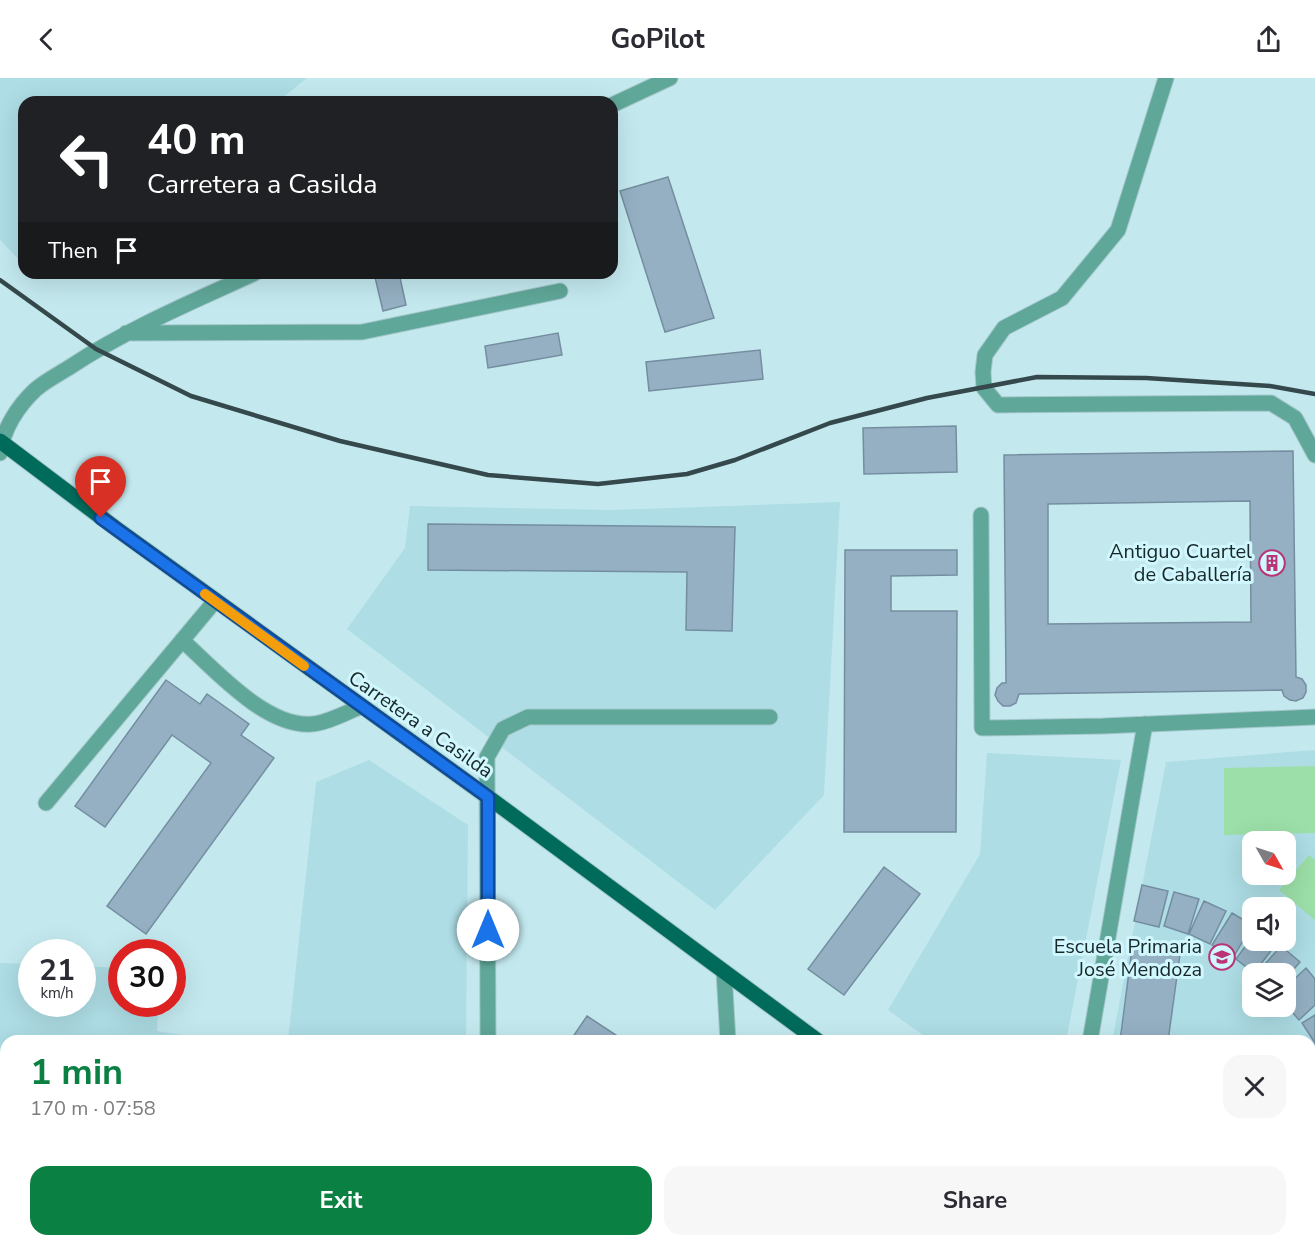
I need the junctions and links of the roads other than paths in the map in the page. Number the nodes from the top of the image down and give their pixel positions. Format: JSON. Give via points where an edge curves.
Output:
{"nodes":[{"id":1,"x":670,"y":78,"type":"edge"},
{"id":2,"x":1166,"y":78,"type":"edge"},
{"id":3,"x":618,"y":102,"type":"edge"},
{"id":4,"x":242,"y":279,"type":"edge"},
{"id":5,"x":560,"y":291,"type":"dead end"},
{"id":6,"x":126,"y":333,"type":"junction"},
{"id":7,"x":0,"y":445,"type":"edge"},
{"id":8,"x":1315,"y":455,"type":"edge"},
{"id":9,"x":981,"y":515,"type":"dead end"},
{"id":10,"x":215,"y":601,"type":"junction"},
{"id":11,"x":182,"y":640,"type":"junction"},
{"id":12,"x":361,"y":707,"type":"junction"},
{"id":13,"x":770,"y":717,"type":"dead end"},
{"id":14,"x":1315,"y":717,"type":"edge"},
{"id":15,"x":1145,"y":724,"type":"junction"},
{"id":16,"x":488,"y":797,"type":"junction"},
{"id":17,"x":46,"y":803,"type":"dead end"},
{"id":18,"x":724,"y":972,"type":"junction"},
{"id":19,"x":488,"y":1035,"type":"edge"},
{"id":20,"x":728,"y":1035,"type":"edge"},
{"id":21,"x":810,"y":1035,"type":"edge"},
{"id":22,"x":1091,"y":1035,"type":"edge"}],
"edges":[{"from":1,"to":3,"type":"street"},
{"from":2,"to":8,"type":"street","via":[[1118,230],[1062,298],[1004,328],[985,355],[984,388],[998,405],[1271,403],[1295,418]]},
{"from":4,"to":6,"type":"street"},
{"from":5,"to":6,"type":"street","via":[[362,332]]},
{"from":6,"to":7,"type":"street","via":[[36,389],[14,414]]},
{"from":7,"to":10,"type":"main road","name":"Carretera a Casilda"},
{"from":9,"to":15,"type":"street","via":[[982,728]]},
{"from":10,"to":11,"type":"street"},
{"from":10,"to":12,"type":"main road","name":"Carretera a Casilda"},
{"from":11,"to":12,"type":"street","via":[[243,694],[291,723],[314,724]]},
{"from":11,"to":17,"type":"street"},
{"from":12,"to":16,"type":"main road","name":"Carretera a Casilda"},
{"from":13,"to":16,"type":"street","via":[[528,717],[503,729],[487,757]]},
{"from":14,"to":15,"type":"street"},
{"from":15,"to":22,"type":"street"},
{"from":16,"to":18,"type":"main road","name":"Carretera a Casilda"},
{"from":16,"to":19,"type":"street"},
{"from":18,"to":20,"type":"street"},
{"from":18,"to":21,"type":"main road","name":"Carretera a Casilda"}]}
